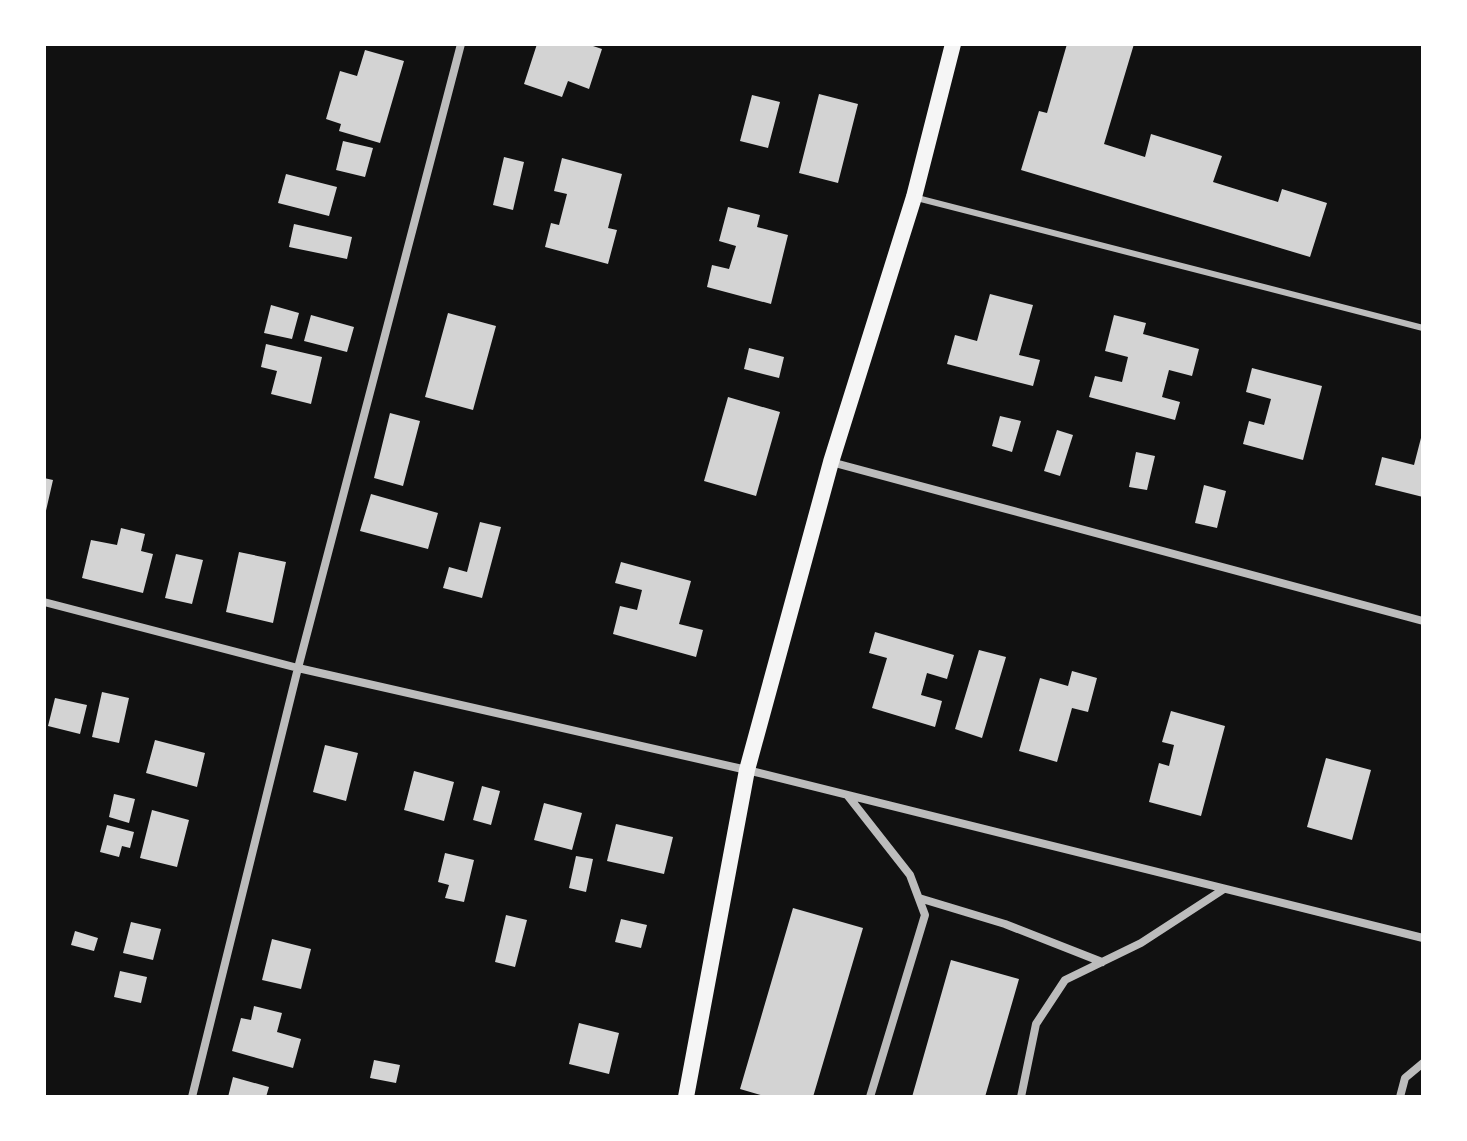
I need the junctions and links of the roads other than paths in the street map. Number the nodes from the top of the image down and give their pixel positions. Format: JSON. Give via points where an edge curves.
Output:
{"nodes":[{"id":1,"x":461,"y":44,"type":"edge"},
{"id":2,"x":953,"y":44,"type":"edge"},
{"id":3,"x":914,"y":197,"type":"junction"},
{"id":4,"x":1423,"y":328,"type":"edge"},
{"id":5,"x":831,"y":462,"type":"junction"},
{"id":6,"x":44,"y":602,"type":"edge"},
{"id":7,"x":1423,"y":621,"type":"edge"},
{"id":8,"x":298,"y":668,"type":"junction"},
{"id":9,"x":747,"y":770,"type":"junction"},
{"id":10,"x":848,"y":796,"type":"junction"},
{"id":11,"x":1224,"y":889,"type":"junction"},
{"id":12,"x":919,"y":898,"type":"junction"},
{"id":13,"x":1423,"y":938,"type":"edge"},
{"id":14,"x":1102,"y":962,"type":"junction"},
{"id":15,"x":1423,"y":1063,"type":"edge"},
{"id":16,"x":192,"y":1097,"type":"edge"},
{"id":17,"x":686,"y":1097,"type":"edge"},
{"id":18,"x":870,"y":1097,"type":"edge"},
{"id":19,"x":1021,"y":1097,"type":"edge"},
{"id":20,"x":1400,"y":1097,"type":"edge"}],
"edges":[{"from":1,"to":8,"type":"street"},
{"from":2,"to":3,"type":"main road"},
{"from":3,"to":4,"type":"lane"},
{"from":3,"to":5,"type":"main road"},
{"from":5,"to":7,"type":"street"},
{"from":5,"to":9,"type":"main road"},
{"from":6,"to":8,"type":"street"},
{"from":8,"to":9,"type":"street"},
{"from":8,"to":16,"type":"street"},
{"from":9,"to":10,"type":"street"},
{"from":9,"to":17,"type":"main road"},
{"from":10,"to":11,"type":"street"},
{"from":10,"to":12,"type":"street","via":[[910,875]]},
{"from":11,"to":13,"type":"street"},
{"from":11,"to":14,"type":"street"},
{"from":12,"to":14,"type":"street"},
{"from":12,"to":18,"type":"street","via":[[925,915]]},
{"from":14,"to":19,"type":"street","via":[[1065,980],[1036,1024]]},
{"from":15,"to":20,"type":"street","via":[[1405,1078]]}]}
